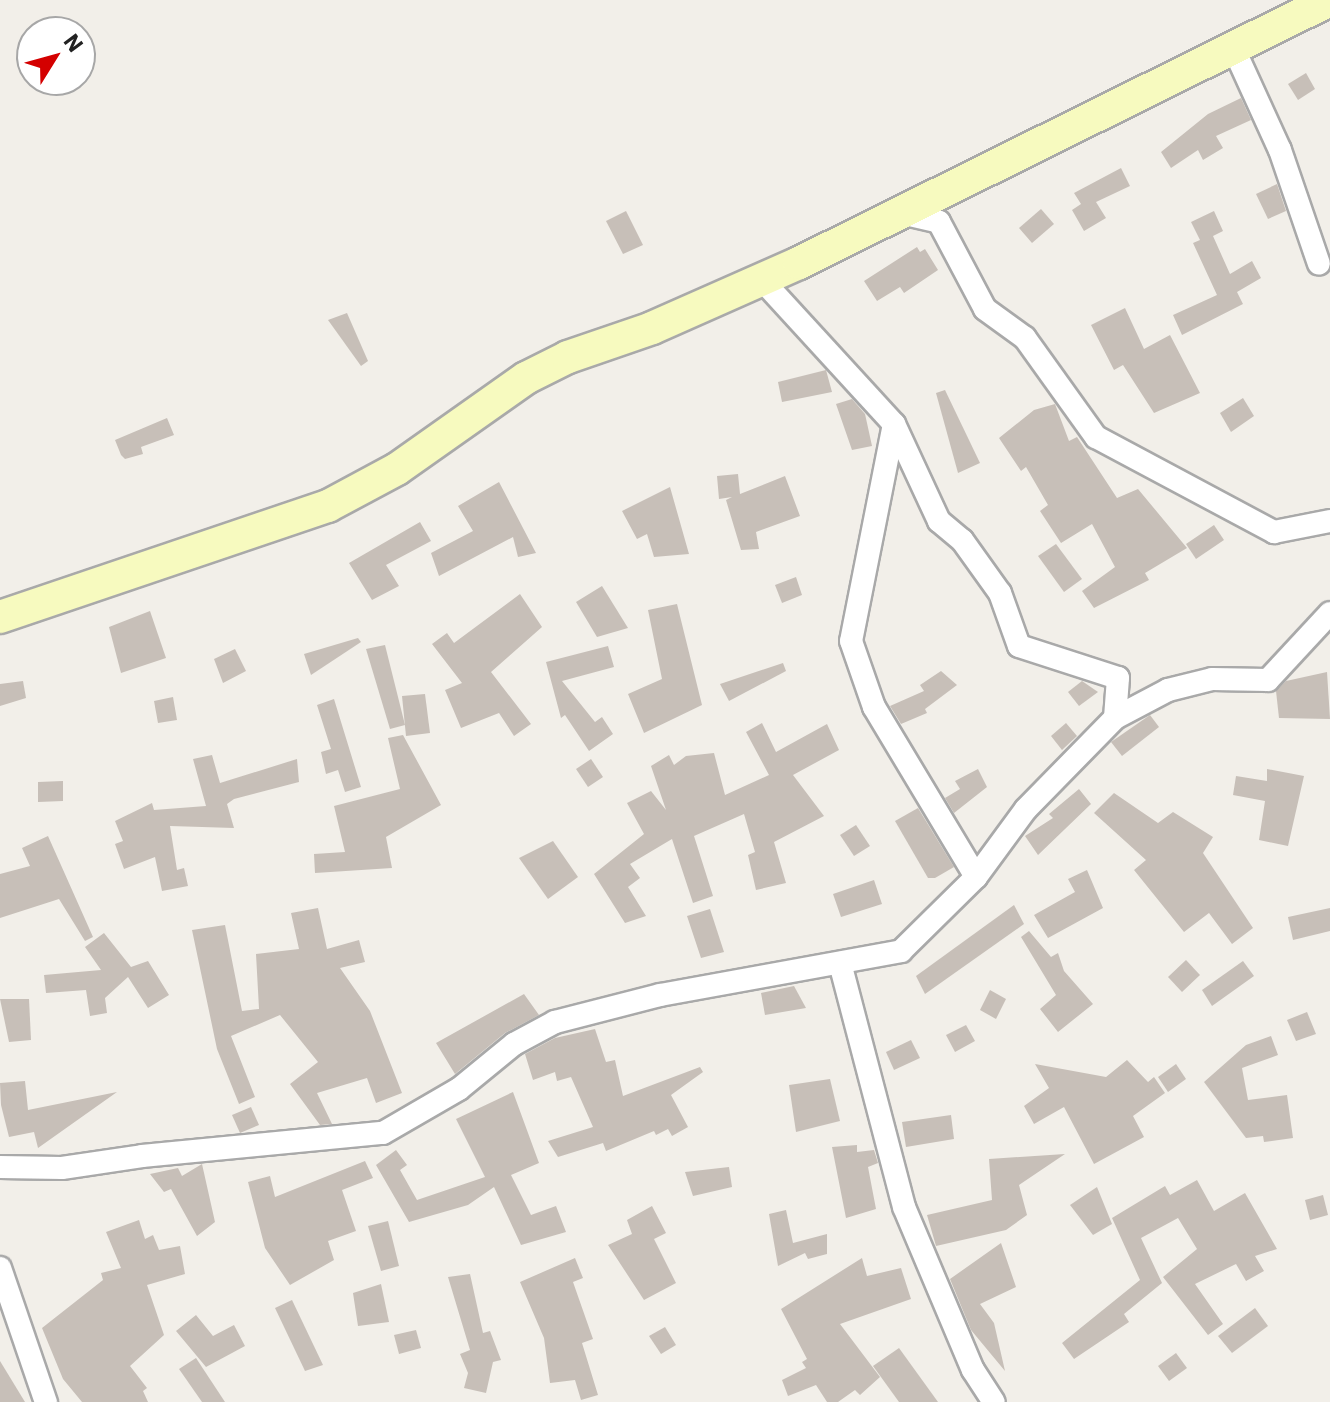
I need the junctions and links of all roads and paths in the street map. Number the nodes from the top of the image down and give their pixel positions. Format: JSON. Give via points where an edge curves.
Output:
{"nodes":[{"id":1,"x":1330,"y":0,"type":"edge"},
{"id":2,"x":1233,"y":47,"type":"junction"},
{"id":3,"x":901,"y":213,"type":"junction"},
{"id":4,"x":1319,"y":264,"type":"dead end"},
{"id":5,"x":762,"y":280,"type":"junction"},
{"id":6,"x":894,"y":424,"type":"junction"},
{"id":7,"x":1330,"y":521,"type":"edge"},
{"id":8,"x":1330,"y":613,"type":"edge"},
{"id":9,"x":0,"y":617,"type":"edge"},
{"id":10,"x":1115,"y":718,"type":"junction"},
{"id":11,"x":976,"y":877,"type":"junction"},
{"id":12,"x":840,"y":963,"type":"junction"},
{"id":13,"x":0,"y":1167,"type":"edge"},
{"id":14,"x":0,"y":1268,"type":"edge"},
{"id":15,"x":46,"y":1402,"type":"edge"},
{"id":16,"x":994,"y":1402,"type":"edge"}],
"edges":[{"from":1,"to":2,"type":"main road"},
{"from":2,"to":3,"type":"main road"},
{"from":2,"to":4,"type":"street","via":[[1280,150]]},
{"from":3,"to":5,"type":"main road"},
{"from":3,"to":7,"type":"street","via":[[939,222],[985,309],[1025,338],[1096,437],[1274,532]]},
{"from":5,"to":6,"type":"street"},
{"from":5,"to":9,"type":"main road","via":[[526,378],[397,469],[328,506]]},
{"from":6,"to":10,"type":"street","via":[[939,521],[962,540],[1000,593],[1019,646],[1118,678]]},
{"from":6,"to":11,"type":"street","via":[[851,641],[874,707]]},
{"from":8,"to":10,"type":"street","via":[[1268,680],[1197,682],[1168,690]]},
{"from":10,"to":11,"type":"street","via":[[1026,809]]},
{"from":11,"to":12,"type":"street","via":[[901,951]]},
{"from":12,"to":13,"type":"street","via":[[660,995],[555,1022],[514,1044],[459,1089],[383,1133],[62,1168]]},
{"from":12,"to":16,"type":"street","via":[[904,1207],[973,1370]]},
{"from":14,"to":15,"type":"street"}]}
